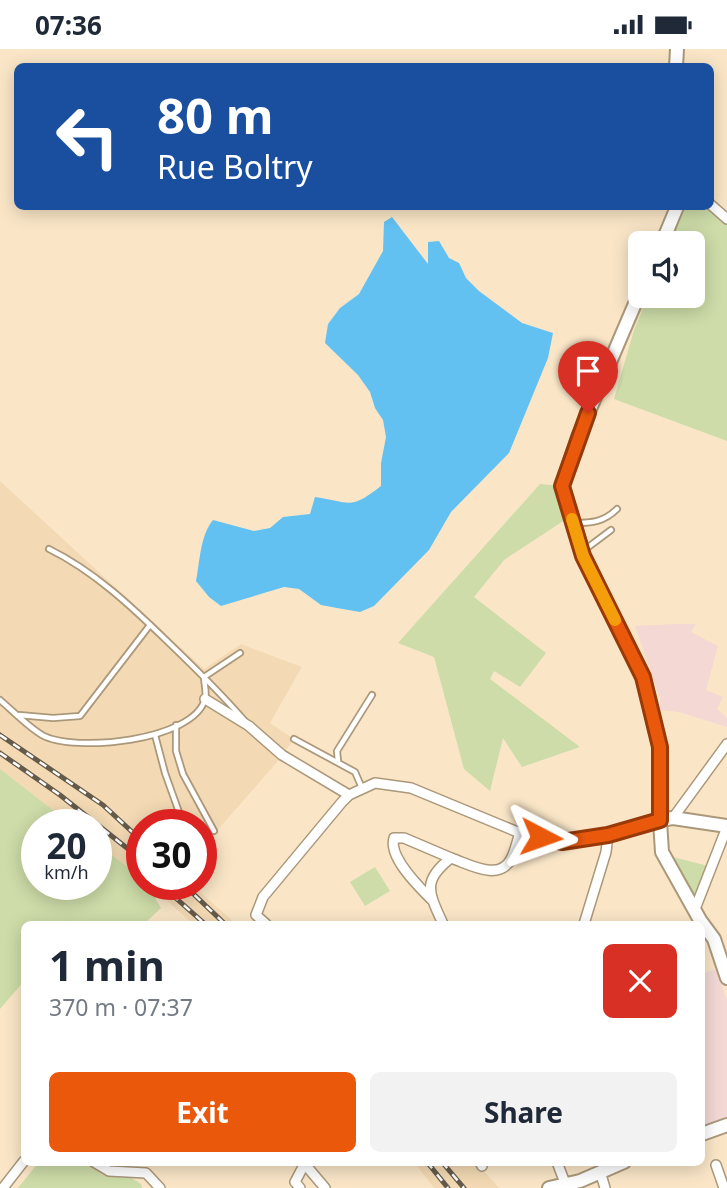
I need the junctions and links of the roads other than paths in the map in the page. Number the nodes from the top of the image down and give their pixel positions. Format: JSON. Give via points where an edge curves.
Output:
{"nodes":[{"id":1,"x":676,"y":210,"type":"edge"},
{"id":2,"x":667,"y":231,"type":"edge"},
{"id":3,"x":633,"y":308,"type":"edge"},
{"id":4,"x":617,"y":509,"type":"dead end"},
{"id":5,"x":573,"y":523,"type":"junction"},
{"id":6,"x":611,"y":530,"type":"dead end"},
{"id":7,"x":49,"y":549,"type":"dead end"},
{"id":8,"x":582,"y":552,"type":"junction"},
{"id":9,"x":150,"y":625,"type":"junction"},
{"id":10,"x":240,"y":653,"type":"dead end"},
{"id":11,"x":204,"y":677,"type":"junction"},
{"id":12,"x":372,"y":695,"type":"dead end"},
{"id":13,"x":205,"y":699,"type":"junction"},
{"id":14,"x":0,"y":700,"type":"edge"},
{"id":15,"x":18,"y":715,"type":"junction"},
{"id":16,"x":176,"y":725,"type":"junction"},
{"id":17,"x":249,"y":726,"type":"junction"},
{"id":18,"x":155,"y":735,"type":"junction"},
{"id":19,"x":294,"y":739,"type":"dead end"},
{"id":20,"x":727,"y":744,"type":"edge"},
{"id":21,"x":338,"y":761,"type":"junction"},
{"id":22,"x":363,"y":789,"type":"junction"},
{"id":23,"x":349,"y":795,"type":"junction"},
{"id":24,"x":178,"y":809,"type":"edge"},
{"id":25,"x":202,"y":809,"type":"edge"},
{"id":26,"x":666,"y":819,"type":"junction"},
{"id":27,"x":727,"y":827,"type":"edge"},
{"id":28,"x":520,"y":833,"type":"junction"},
{"id":29,"x":608,"y":835,"type":"junction"},
{"id":30,"x":451,"y":858,"type":"junction"},
{"id":31,"x":432,"y":899,"type":"junction"},
{"id":32,"x":695,"y":909,"type":"junction"},
{"id":33,"x":263,"y":921,"type":"edge"},
{"id":34,"x":442,"y":921,"type":"edge"},
{"id":35,"x":585,"y":921,"type":"edge"},
{"id":36,"x":702,"y":921,"type":"edge"},
{"id":37,"x":705,"y":926,"type":"edge"},
{"id":38,"x":727,"y":936,"type":"edge"},
{"id":39,"x":713,"y":939,"type":"junction"},
{"id":40,"x":727,"y":978,"type":"edge"},
{"id":41,"x":727,"y":1125,"type":"edge"},
{"id":42,"x":705,"y":1133,"type":"edge"},
{"id":43,"x":21,"y":1164,"type":"edge"},
{"id":44,"x":716,"y":1165,"type":"dead end"},
{"id":45,"x":101,"y":1166,"type":"edge"},
{"id":46,"x":303,"y":1166,"type":"edge"},
{"id":47,"x":307,"y":1166,"type":"edge"},
{"id":48,"x":560,"y":1166,"type":"edge"},
{"id":49,"x":613,"y":1166,"type":"edge"},
{"id":50,"x":600,"y":1171,"type":"junction"},
{"id":51,"x":574,"y":1184,"type":"edge"},
{"id":52,"x":3,"y":1188,"type":"edge"},
{"id":53,"x":160,"y":1188,"type":"edge"},
{"id":54,"x":300,"y":1188,"type":"edge"},
{"id":55,"x":325,"y":1188,"type":"edge"},
{"id":56,"x":549,"y":1188,"type":"edge"},
{"id":57,"x":605,"y":1188,"type":"edge"},
{"id":58,"x":724,"y":1188,"type":"edge"}],
"edges":[{"from":1,"to":2,"type":"street"},
{"from":3,"to":5,"type":"street","via":[[562,486]]},
{"from":4,"to":5,"type":"lane","via":[[607,519]]},
{"from":5,"to":8,"type":"street"},
{"from":6,"to":8,"type":"lane"},
{"from":7,"to":9,"type":"lane","via":[[72,560]]},
{"from":8,"to":26,"type":"street","via":[[643,677],[660,747]]},
{"from":9,"to":11,"type":"lane"},
{"from":9,"to":15,"type":"lane","via":[[80,716]]},
{"from":10,"to":11,"type":"lane"},
{"from":11,"to":13,"type":"lane"},
{"from":11,"to":17,"type":"lane"},
{"from":12,"to":21,"type":"lane","via":[[337,751]]},
{"from":13,"to":16,"type":"lane","via":[[195,714]]},
{"from":13,"to":17,"type":"street"},
{"from":14,"to":15,"type":"lane"},
{"from":15,"to":18,"type":"lane","via":[[43,736],[82,744]]},
{"from":16,"to":18,"type":"lane"},
{"from":16,"to":25,"type":"lane","via":[[176,751],[183,774]]},
{"from":17,"to":23,"type":"street","via":[[282,755]]},
{"from":18,"to":24,"type":"lane"},
{"from":19,"to":21,"type":"lane"},
{"from":20,"to":26,"type":"street"},
{"from":21,"to":22,"type":"lane","via":[[355,772]]},
{"from":22,"to":23,"type":"street"},
{"from":22,"to":28,"type":"street","via":[[375,783],[411,788]]},
{"from":23,"to":33,"type":"street","via":[[263,897],[256,915]]},
{"from":26,"to":27,"type":"street"},
{"from":26,"to":29,"type":"street"},
{"from":26,"to":32,"type":"street","via":[[663,852]]},
{"from":27,"to":32,"type":"street"},
{"from":28,"to":29,"type":"street","via":[[562,842]]},
{"from":28,"to":30,"type":"street","via":[[511,861],[500,870]]},
{"from":29,"to":35,"type":"street"},
{"from":30,"to":31,"type":"street","via":[[437,869],[430,885]]},
{"from":30,"to":31,"type":"street","via":[[394,838],[395,853]]},
{"from":31,"to":34,"type":"street"},
{"from":32,"to":36,"type":"street"},
{"from":37,"to":39,"type":"street"},
{"from":38,"to":39,"type":"street"},
{"from":39,"to":40,"type":"street"},
{"from":41,"to":42,"type":"street"},
{"from":43,"to":52,"type":"street"},
{"from":44,"to":58,"type":"street"},
{"from":45,"to":53,"type":"street","via":[[109,1171],[146,1173]]},
{"from":46,"to":54,"type":"street","via":[[295,1182]]},
{"from":47,"to":55,"type":"street"},
{"from":48,"to":51,"type":"street"},
{"from":49,"to":50,"type":"street"},
{"from":50,"to":51,"type":"street"},
{"from":50,"to":57,"type":"street"},
{"from":51,"to":56,"type":"street"}]}
